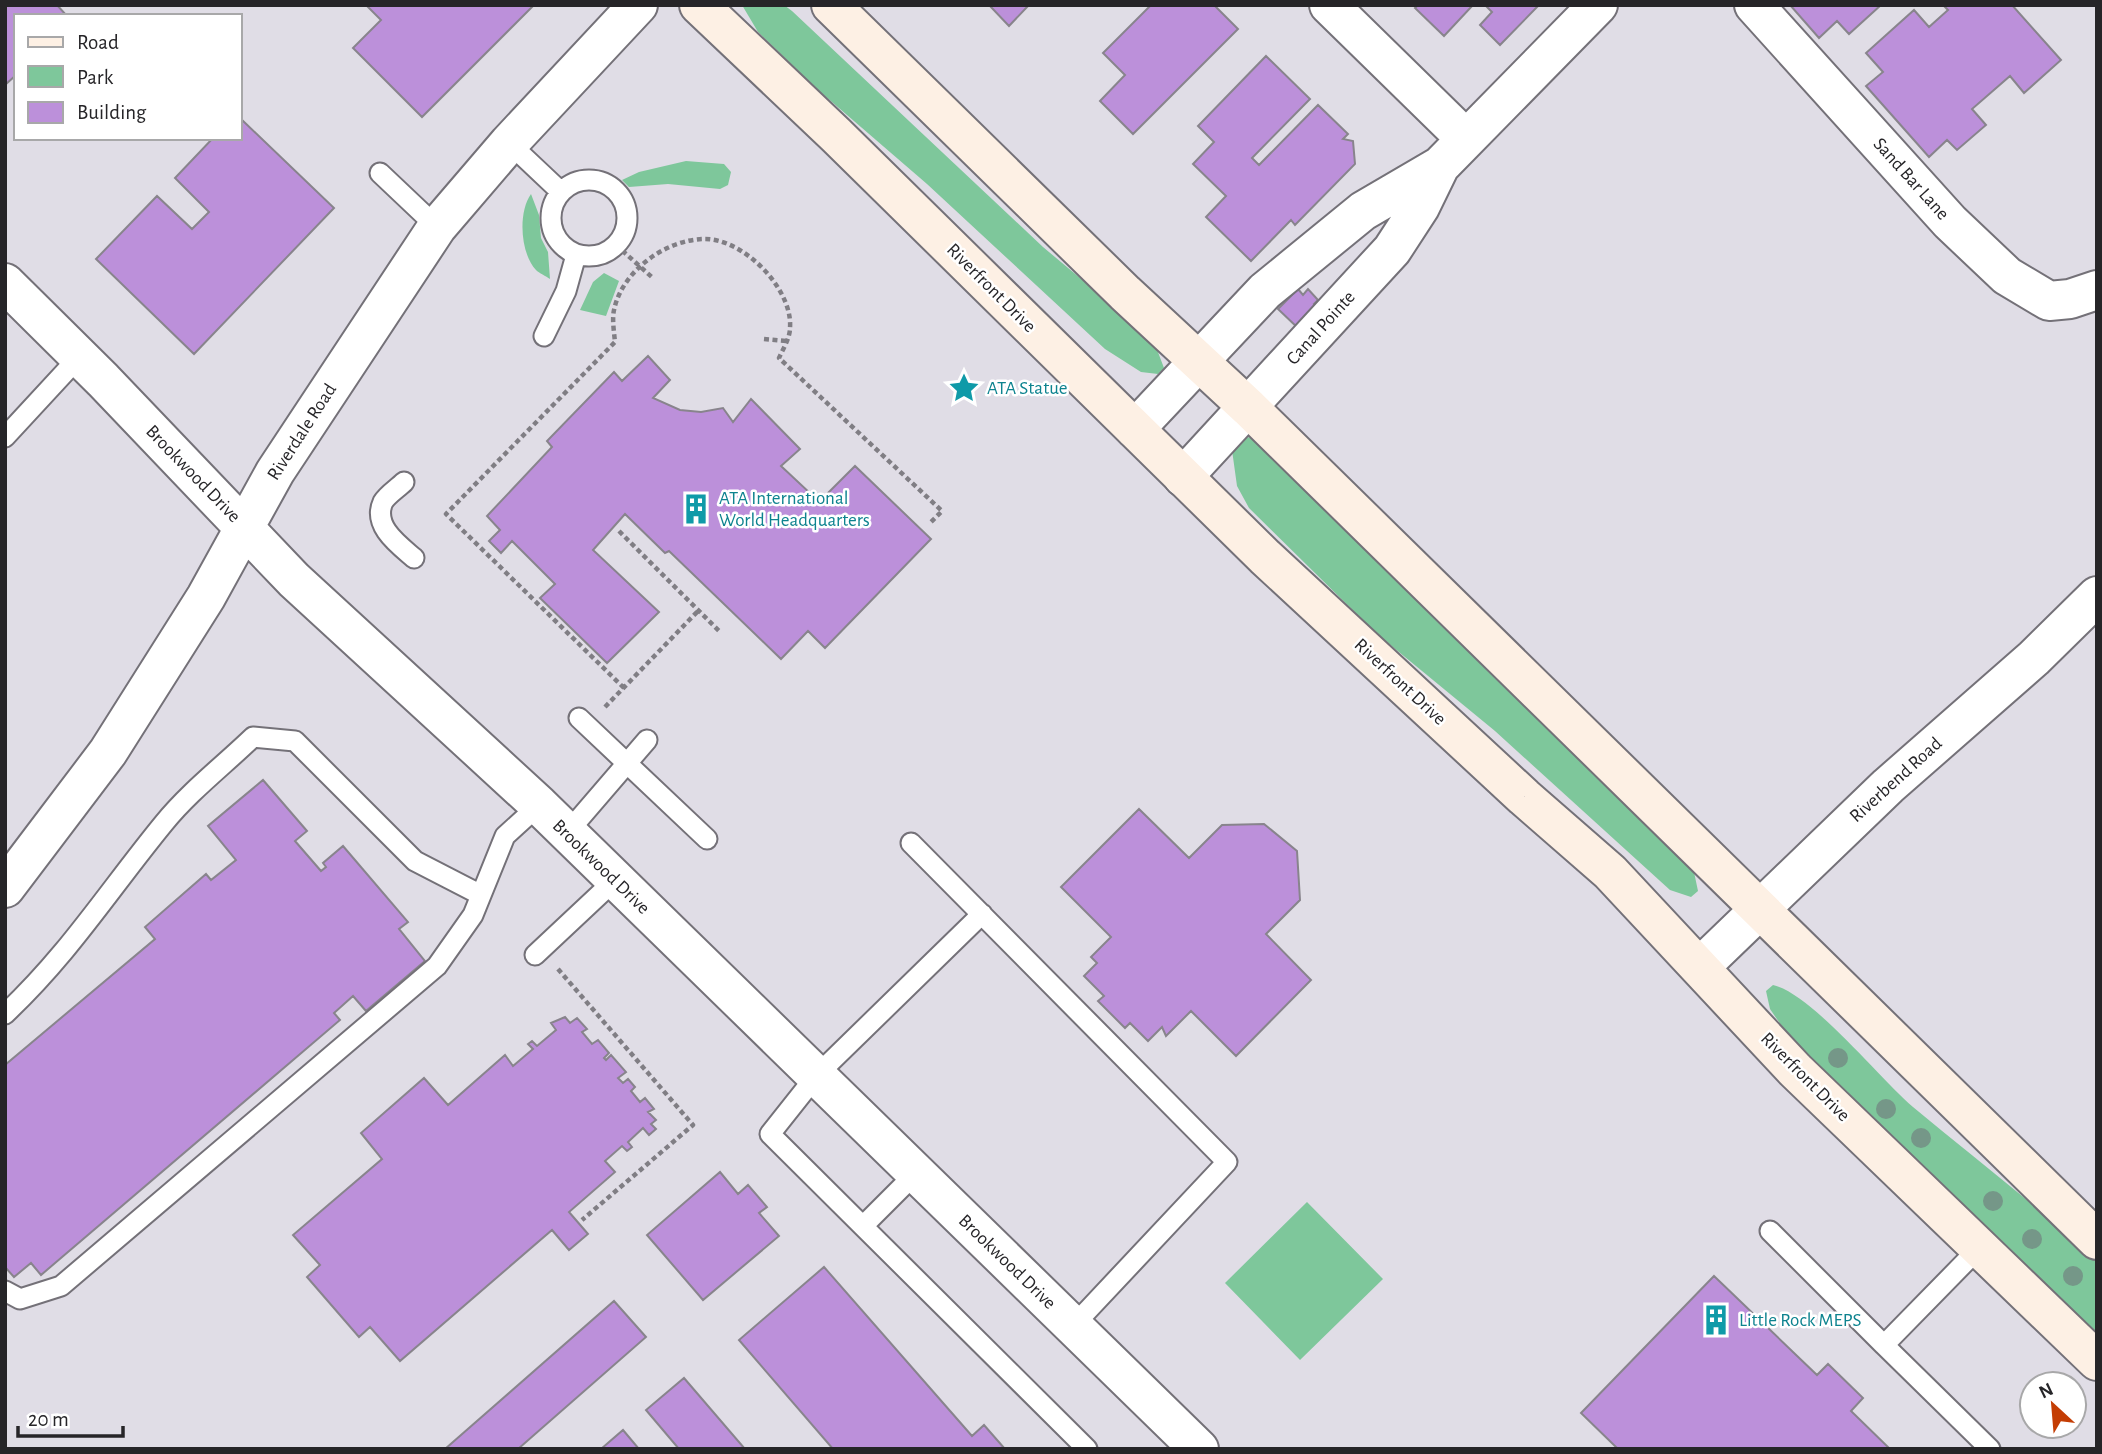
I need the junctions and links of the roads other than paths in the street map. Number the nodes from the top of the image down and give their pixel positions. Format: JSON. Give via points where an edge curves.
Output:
{"nodes":[{"id":1,"x":638,"y":5,"type":"edge"},
{"id":2,"x":699,"y":5,"type":"edge"},
{"id":3,"x":831,"y":5,"type":"edge"},
{"id":4,"x":1329,"y":5,"type":"edge"},
{"id":5,"x":1598,"y":5,"type":"edge"},
{"id":6,"x":1754,"y":5,"type":"edge"},
{"id":7,"x":1466,"y":139,"type":"junction"},
{"id":8,"x":509,"y":143,"type":"junction"},
{"id":9,"x":1440,"y":166,"type":"junction"},
{"id":10,"x":380,"y":173,"type":"dead end"},
{"id":11,"x":561,"y":192,"type":"junction"},
{"id":12,"x":437,"y":227,"type":"junction"},
{"id":13,"x":576,"y":255,"type":"junction"},
{"id":14,"x":5,"y":284,"type":"edge"},
{"id":15,"x":2097,"y":290,"type":"edge"},
{"id":16,"x":544,"y":337,"type":"dead end"},
{"id":17,"x":79,"y":357,"type":"junction"},
{"id":18,"x":1198,"y":360,"type":"junction"},
{"id":19,"x":1248,"y":408,"type":"junction"},
{"id":20,"x":1135,"y":429,"type":"junction"},
{"id":21,"x":5,"y":437,"type":"edge"},
{"id":22,"x":1183,"y":477,"type":"junction"},
{"id":23,"x":404,"y":482,"type":"dead end"},
{"id":24,"x":245,"y":529,"type":"junction"},
{"id":25,"x":414,"y":558,"type":"dead end"},
{"id":26,"x":2097,"y":596,"type":"edge"},
{"id":27,"x":583,"y":722,"type":"road end"},
{"id":28,"x":647,"y":740,"type":"dead end"},
{"id":29,"x":627,"y":763,"type":"junction"},
{"id":30,"x":539,"y":805,"type":"junction"},
{"id":31,"x":567,"y":833,"type":"junction"},
{"id":32,"x":707,"y":839,"type":"dead end"},
{"id":33,"x":911,"y":843,"type":"dead end"},
{"id":34,"x":615,"y":880,"type":"junction"},
{"id":35,"x":5,"y":888,"type":"edge"},
{"id":36,"x":481,"y":895,"type":"junction"},
{"id":37,"x":1760,"y":909,"type":"junction"},
{"id":38,"x":982,"y":915,"type":"junction"},
{"id":39,"x":538,"y":952,"type":"road end"},
{"id":40,"x":1700,"y":967,"type":"junction"},
{"id":41,"x":5,"y":1014,"type":"edge"},
{"id":42,"x":816,"y":1076,"type":"junction"},
{"id":43,"x":916,"y":1173,"type":"junction"},
{"id":44,"x":863,"y":1226,"type":"junction"},
{"id":45,"x":1770,"y":1231,"type":"dead end"},
{"id":46,"x":2097,"y":1240,"type":"edge"},
{"id":47,"x":1979,"y":1248,"type":"junction"},
{"id":48,"x":5,"y":1291,"type":"edge"},
{"id":49,"x":1073,"y":1326,"type":"junction"},
{"id":50,"x":1884,"y":1345,"type":"junction"},
{"id":51,"x":2097,"y":1361,"type":"edge"},
{"id":52,"x":1087,"y":1449,"type":"edge"},
{"id":53,"x":1199,"y":1449,"type":"edge"},
{"id":54,"x":1990,"y":1449,"type":"edge"}],
"edges":[{"from":1,"to":8,"type":"street","name":"Riverdale Road"},
{"from":2,"to":20,"type":"street","name":"Riverfront Drive"},
{"from":3,"to":18,"type":"street"},
{"from":4,"to":7,"type":"street"},
{"from":5,"to":7,"type":"street","name":"Canal Pointe"},
{"from":6,"to":15,"type":"street","name":"Sand Bar Lane","via":[[1950,222],[2007,276],[2049,301]]},
{"from":7,"to":9,"type":"street","name":"Canal Pointe"},
{"from":8,"to":11,"type":"lane"},
{"from":8,"to":12,"type":"street","name":"Riverdale Road"},
{"from":9,"to":18,"type":"street","name":"Canal Pointe","via":[[1391,191],[1353,219],[1265,291]]},
{"from":9,"to":19,"type":"street","name":"Canal Pointe","via":[[1392,250]]},
{"from":10,"to":12,"type":"lane"},
{"from":11,"to":13,"type":"lane","via":[[550,215],[551,228],[556,239]]},
{"from":11,"to":13,"type":"lane","via":[[571,184],[596,181],[618,193],[627,216],[626,229],[616,245],[601,255]]},
{"from":12,"to":24,"type":"street","name":"Riverdale Road","via":[[275,472]]},
{"from":13,"to":16,"type":"lane","via":[[566,291]]},
{"from":14,"to":17,"type":"street","name":"Brookwood Drive"},
{"from":17,"to":21,"type":"lane"},
{"from":17,"to":24,"type":"street","name":"Brookwood Drive"},
{"from":18,"to":19,"type":"street"},
{"from":18,"to":20,"type":"street","name":"Canal Pointe"},
{"from":19,"to":22,"type":"street","name":"Canal Pointe"},
{"from":19,"to":37,"type":"street"},
{"from":20,"to":22,"type":"street","name":"Riverfront Drive"},
{"from":22,"to":40,"type":"street","name":"Riverfront Drive","via":[[1610,872]]},
{"from":23,"to":25,"type":"lane","via":[[384,501],[381,516],[388,535]]},
{"from":24,"to":30,"type":"street","name":"Brookwood Drive","via":[[294,580]]},
{"from":24,"to":35,"type":"street","name":"Riverdale Road","via":[[108,752]]},
{"from":26,"to":37,"type":"street","name":"Riverbend Road"},
{"from":27,"to":29,"type":"lane"},
{"from":28,"to":29,"type":"lane"},
{"from":29,"to":31,"type":"lane"},
{"from":29,"to":32,"type":"lane"},
{"from":30,"to":31,"type":"street","name":"Brookwood Drive"},
{"from":30,"to":36,"type":"lane","via":[[505,836]]},
{"from":31,"to":34,"type":"street","name":"Brookwood Drive"},
{"from":33,"to":38,"type":"lane"},
{"from":34,"to":39,"type":"lane"},
{"from":34,"to":42,"type":"street","name":"Brookwood Drive"},
{"from":36,"to":41,"type":"lane","via":[[415,860],[295,741],[253,737],[165,822],[45,977]]},
{"from":36,"to":48,"type":"lane","via":[[473,915],[437,966],[61,1286],[20,1299]]},
{"from":37,"to":40,"type":"street","name":"Riverbend Road"},
{"from":37,"to":46,"type":"street"},
{"from":38,"to":42,"type":"lane"},
{"from":38,"to":49,"type":"lane","via":[[1227,1162]]},
{"from":40,"to":47,"type":"street","name":"Riverfront Drive","via":[[1795,1070]]},
{"from":42,"to":43,"type":"street","name":"Brookwood Drive"},
{"from":42,"to":44,"type":"lane","via":[[770,1134]]},
{"from":43,"to":44,"type":"lane"},
{"from":43,"to":49,"type":"street","name":"Brookwood Drive"},
{"from":44,"to":52,"type":"lane"},
{"from":45,"to":50,"type":"lane"},
{"from":47,"to":50,"type":"lane"},
{"from":47,"to":51,"type":"street","name":"Riverfront Drive"},
{"from":49,"to":53,"type":"street","name":"Brookwood Drive"},
{"from":50,"to":54,"type":"lane"}]}
